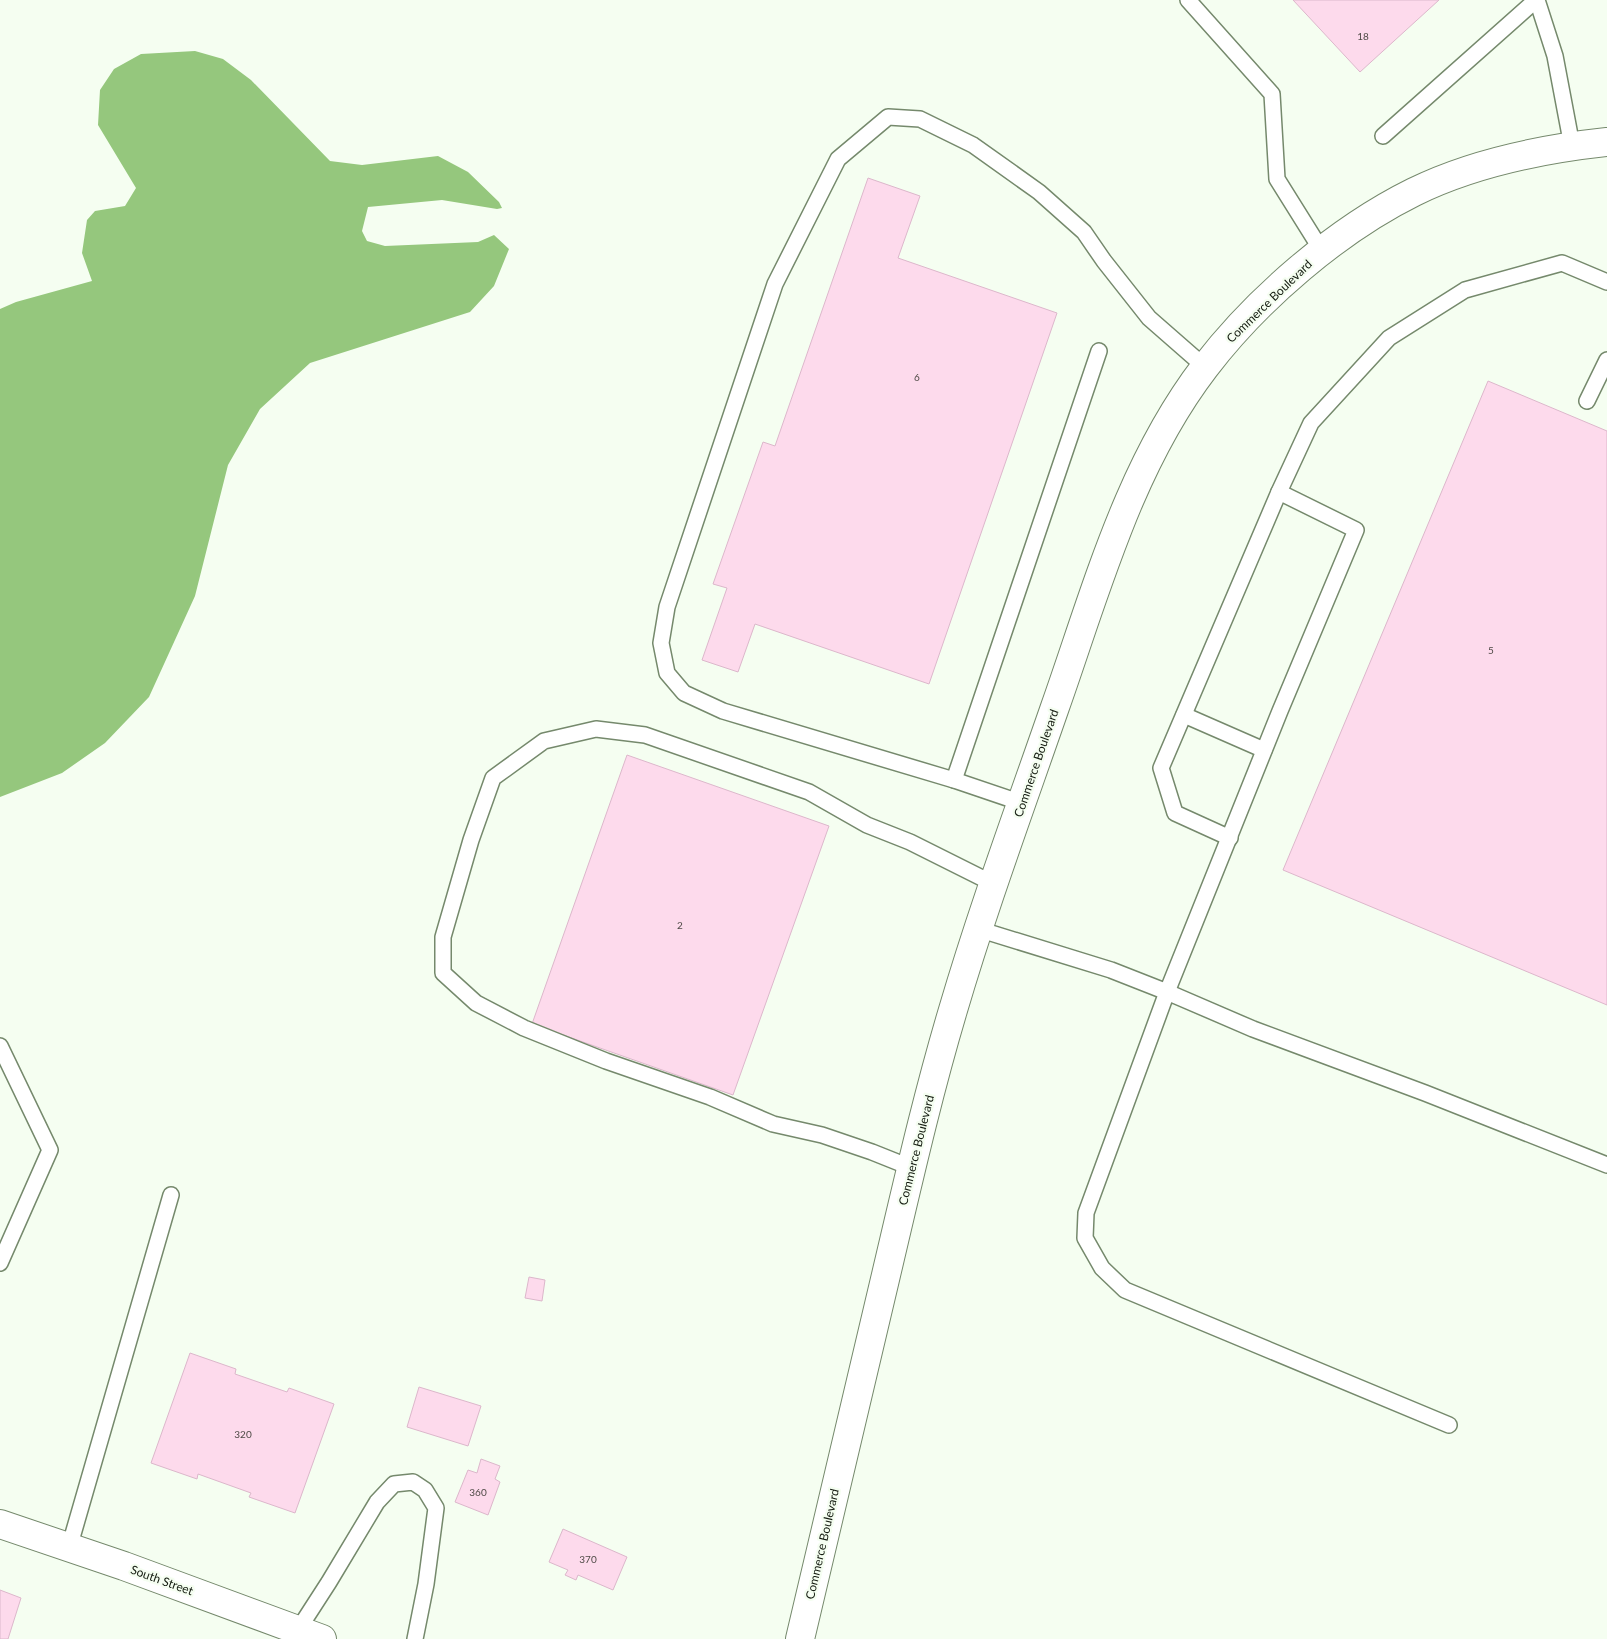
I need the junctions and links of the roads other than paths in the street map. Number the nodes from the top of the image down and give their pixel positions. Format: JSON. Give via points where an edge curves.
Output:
{"nodes":[{"id":1,"x":1188,"y":0,"type":"edge"},
{"id":2,"x":1536,"y":0,"type":"edge"},
{"id":3,"x":1383,"y":136,"type":"dead end"},
{"id":4,"x":1607,"y":142,"type":"edge"},
{"id":5,"x":1572,"y":146,"type":"junction"},
{"id":6,"x":1322,"y":251,"type":"junction"},
{"id":7,"x":1607,"y":282,"type":"edge"},
{"id":8,"x":1100,"y":351,"type":"dead end"},
{"id":9,"x":1607,"y":360,"type":"edge"},
{"id":10,"x":1205,"y":367,"type":"junction"},
{"id":11,"x":1587,"y":401,"type":"dead end"},
{"id":12,"x":1279,"y":492,"type":"junction"},
{"id":13,"x":1184,"y":715,"type":"junction"},
{"id":14,"x":1264,"y":750,"type":"junction"},
{"id":15,"x":954,"y":780,"type":"junction"},
{"id":16,"x":1022,"y":803,"type":"junction"},
{"id":17,"x":1230,"y":838,"type":"junction"},
{"id":18,"x":994,"y":884,"type":"junction"},
{"id":19,"x":978,"y":930,"type":"junction"},
{"id":20,"x":1167,"y":992,"type":"junction"},
{"id":21,"x":0,"y":1046,"type":"edge"},
{"id":22,"x":1607,"y":1165,"type":"edge"},
{"id":23,"x":912,"y":1168,"type":"junction"},
{"id":24,"x":171,"y":1194,"type":"dead end"},
{"id":25,"x":0,"y":1263,"type":"edge"},
{"id":26,"x":1449,"y":1425,"type":"dead end"},
{"id":27,"x":0,"y":1524,"type":"edge"},
{"id":28,"x":69,"y":1548,"type":"junction"},
{"id":29,"x":310,"y":1635,"type":"edge"},
{"id":30,"x":415,"y":1639,"type":"edge"},
{"id":31,"x":800,"y":1639,"type":"edge"}],
"edges":[{"from":1,"to":6,"type":"lane","via":[[1272,94],[1277,179]]},
{"from":2,"to":3,"type":"lane"},
{"from":2,"to":5,"type":"lane","via":[[1555,56]]},
{"from":4,"to":5,"type":"street","name":"Commerce Boulevard"},
{"from":5,"to":6,"type":"street","name":"Commerce Boulevard","via":[[1525,154],[1464,172],[1415,192],[1366,220]]},
{"from":6,"to":10,"type":"street","name":"Commerce Boulevard","via":[[1239,327]]},
{"from":7,"to":12,"type":"lane","via":[[1562,263],[1465,290],[1388,338],[1311,424]]},
{"from":8,"to":15,"type":"lane"},
{"from":9,"to":11,"type":"lane"},
{"from":10,"to":15,"type":"lane","via":[[1150,318],[1084,232],[1039,192],[973,145],[920,119],[888,117],[838,159],[775,284],[667,607],[661,643],[667,673],[684,693],[723,711]]},
{"from":10,"to":16,"type":"street","name":"Commerce Boulevard","via":[[1181,400],[1151,453],[1124,513]]},
{"from":12,"to":13,"type":"lane"},
{"from":12,"to":14,"type":"lane","via":[[1356,530]]},
{"from":13,"to":14,"type":"lane"},
{"from":13,"to":17,"type":"lane","via":[[1161,768],[1175,813]]},
{"from":14,"to":17,"type":"lane"},
{"from":15,"to":16,"type":"lane"},
{"from":16,"to":18,"type":"street","name":"Commerce Boulevard"},
{"from":17,"to":20,"type":"lane"},
{"from":18,"to":19,"type":"street","name":"Commerce Boulevard"},
{"from":18,"to":23,"type":"lane","via":[[910,842],[867,825],[809,792],[645,735],[596,728],[544,741],[493,778],[468,848],[443,937],[443,973],[476,1003],[524,1028],[710,1097],[773,1124],[822,1135]]},
{"from":19,"to":20,"type":"lane","via":[[1110,970]]},
{"from":19,"to":23,"type":"street","name":"Commerce Boulevard","via":[[934,1077]]},
{"from":20,"to":22,"type":"lane","via":[[1253,1029]]},
{"from":20,"to":26,"type":"lane","via":[[1086,1213],[1085,1238],[1102,1268],[1125,1290]]},
{"from":21,"to":25,"type":"lane","via":[[50,1150]]},
{"from":23,"to":31,"type":"street","name":"Commerce Boulevard"},
{"from":24,"to":28,"type":"lane"},
{"from":27,"to":28,"type":"street","name":"South Street"},
{"from":28,"to":29,"type":"street","name":"South Street"},
{"from":29,"to":30,"type":"lane","via":[[329,1582],[377,1502],[394,1484],[413,1482],[425,1490],[436,1508]]}]}
